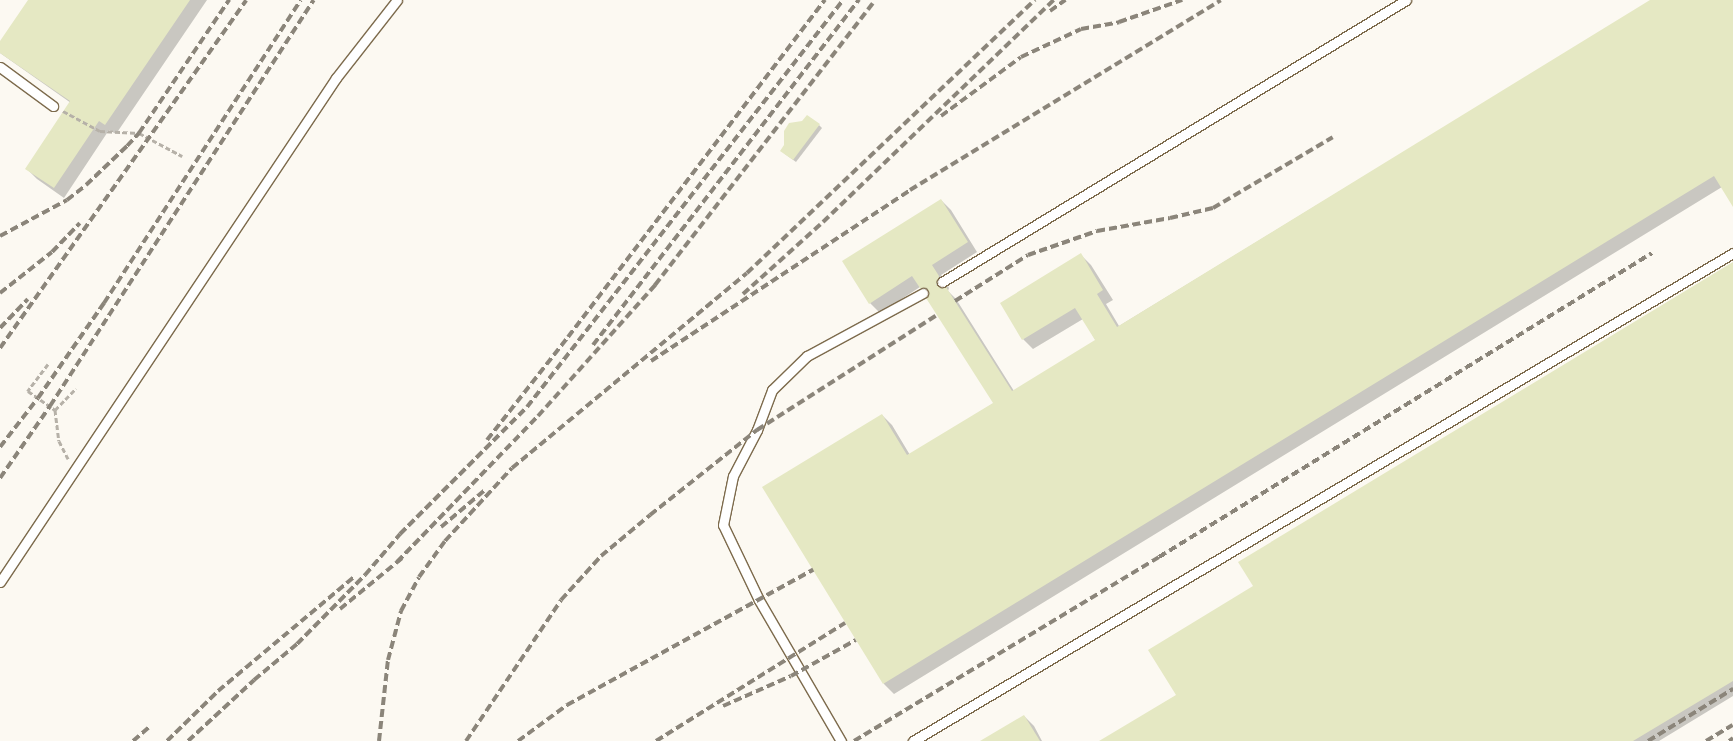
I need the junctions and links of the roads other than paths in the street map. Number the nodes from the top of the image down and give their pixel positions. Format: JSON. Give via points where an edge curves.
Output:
{"nodes":[{"id":1,"x":397,"y":0,"type":"edge"},
{"id":2,"x":1406,"y":0,"type":"edge"},
{"id":3,"x":0,"y":67,"type":"edge"},
{"id":4,"x":53,"y":106,"type":"road end"},
{"id":5,"x":1733,"y":253,"type":"edge"},
{"id":6,"x":942,"y":282,"type":"dead end"},
{"id":7,"x":923,"y":293,"type":"dead end"},
{"id":8,"x":0,"y":582,"type":"edge"},
{"id":9,"x":841,"y":741,"type":"edge"},
{"id":10,"x":913,"y":741,"type":"edge"}],
"edges":[{"from":1,"to":8,"type":"lane","via":[[336,78]]},
{"from":2,"to":6,"type":"lane"},
{"from":3,"to":4,"type":"lane"},
{"from":5,"to":10,"type":"lane"},
{"from":7,"to":9,"type":"lane","via":[[807,356],[772,390],[757,430],[733,476],[723,525],[759,600]]}]}
